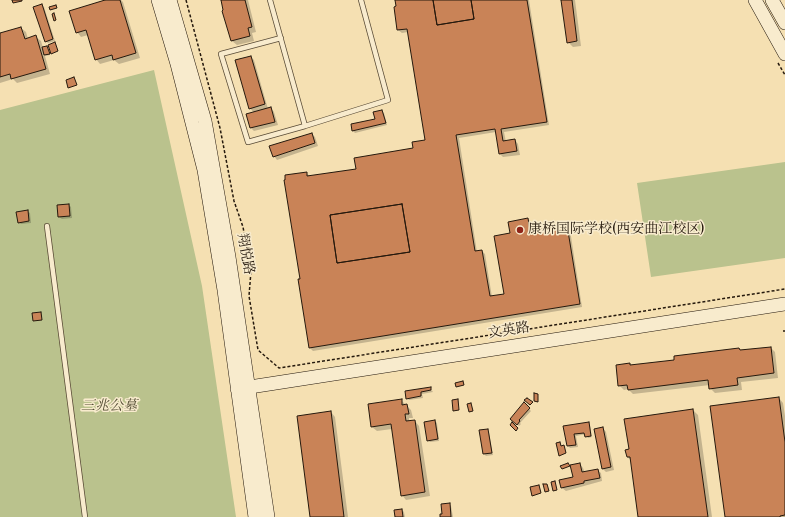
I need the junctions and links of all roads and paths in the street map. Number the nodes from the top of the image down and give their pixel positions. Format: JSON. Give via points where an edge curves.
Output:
{"nodes":[{"id":1,"x":158,"y":0,"type":"edge"},
{"id":2,"x":170,"y":0,"type":"edge"},
{"id":3,"x":186,"y":0,"type":"edge"},
{"id":4,"x":270,"y":0,"type":"edge"},
{"id":5,"x":361,"y":0,"type":"edge"},
{"id":6,"x":756,"y":0,"type":"edge"},
{"id":7,"x":772,"y":0,"type":"edge"},
{"id":8,"x":785,"y":23,"type":"edge"},
{"id":9,"x":281,"y":38,"type":"junction"},
{"id":10,"x":785,"y":54,"type":"edge"},
{"id":11,"x":305,"y":126,"type":"junction"},
{"id":12,"x":47,"y":226,"type":"dead end"},
{"id":13,"x":785,"y":289,"type":"edge"},
{"id":14,"x":785,"y":304,"type":"edge"},
{"id":15,"x":785,"y":313,"type":"edge"},
{"id":16,"x":244,"y":393,"type":"junction"},
{"id":17,"x":84,"y":517,"type":"edge"},
{"id":18,"x":255,"y":517,"type":"edge"},
{"id":19,"x":268,"y":517,"type":"edge"}],
"edges":[{"from":1,"to":16,"type":"street","name":"翔悦路","via":[[204,170]]},
{"from":2,"to":16,"type":"street","name":"翔悦路","via":[[205,121],[229,257]]},
{"from":3,"to":13,"type":"path","via":[[220,128],[234,201],[243,227],[251,271],[249,296],[258,350],[279,368]]},
{"from":4,"to":9,"type":"lane"},
{"from":5,"to":11,"type":"lane","via":[[388,100]]},
{"from":6,"to":10,"type":"street"},
{"from":7,"to":8,"type":"street"},
{"from":9,"to":11,"type":"lane"},
{"from":9,"to":11,"type":"lane","via":[[221,54],[248,142]]},
{"from":12,"to":17,"type":"lane"},
{"from":14,"to":16,"type":"street","name":"文英路"},
{"from":15,"to":16,"type":"street","name":"文英路"},
{"from":16,"to":18,"type":"street","name":"翔悦路"},
{"from":16,"to":19,"type":"street","name":"翔悦路"}]}
